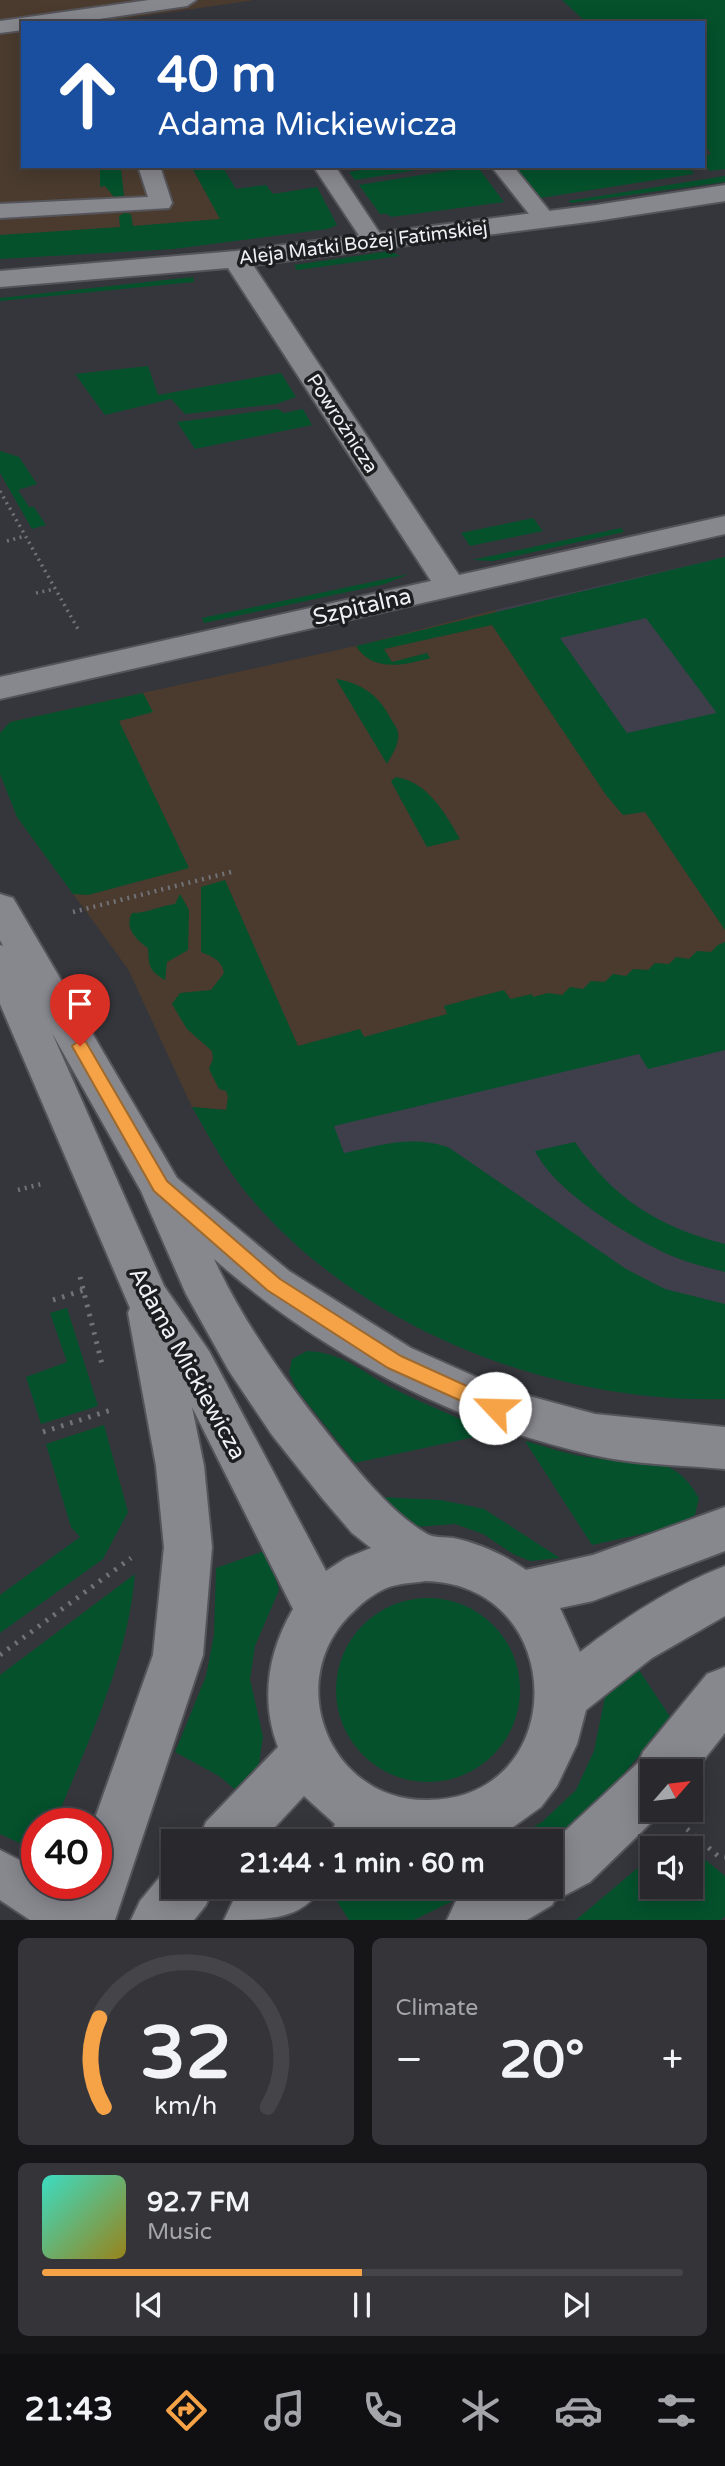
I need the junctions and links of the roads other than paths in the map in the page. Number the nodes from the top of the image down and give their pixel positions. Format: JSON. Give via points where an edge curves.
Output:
{"nodes":[{"id":1,"x":187,"y":0,"type":"edge"},
{"id":2,"x":105,"y":6,"type":"edge"},
{"id":3,"x":41,"y":21,"type":"edge"},
{"id":4,"x":21,"y":24,"type":"edge"},
{"id":5,"x":0,"y":27,"type":"edge"},
{"id":6,"x":150,"y":168,"type":"edge"},
{"id":7,"x":325,"y":168,"type":"edge"},
{"id":8,"x":504,"y":168,"type":"edge"},
{"id":9,"x":725,"y":193,"type":"edge"},
{"id":10,"x":0,"y":211,"type":"edge"},
{"id":11,"x":545,"y":219,"type":"junction"},
{"id":12,"x":374,"y":241,"type":"junction"},
{"id":13,"x":236,"y":258,"type":"junction"},
{"id":14,"x":0,"y":279,"type":"edge"},
{"id":15,"x":725,"y":525,"type":"edge"},
{"id":16,"x":450,"y":586,"type":"junction"},
{"id":17,"x":0,"y":688,"type":"edge"},
{"id":18,"x":0,"y":906,"type":"edge"},
{"id":19,"x":0,"y":958,"type":"edge"},
{"id":20,"x":160,"y":1186,"type":"junction"},
{"id":21,"x":147,"y":1297,"type":"junction"},
{"id":22,"x":725,"y":1448,"type":"edge"},
{"id":23,"x":725,"y":1529,"type":"edge"},
{"id":24,"x":422,"y":1560,"type":"junction"},
{"id":25,"x":725,"y":1589,"type":"edge"},
{"id":26,"x":517,"y":1594,"type":"junction"},
{"id":27,"x":319,"y":1609,"type":"junction"},
{"id":28,"x":725,"y":1692,"type":"edge"},
{"id":29,"x":564,"y":1695,"type":"junction"},
{"id":30,"x":308,"y":1754,"type":"junction"},
{"id":31,"x":672,"y":1759,"type":"edge"},
{"id":32,"x":640,"y":1799,"type":"edge"},
{"id":33,"x":236,"y":1829,"type":"edge"},
{"id":34,"x":369,"y":1829,"type":"edge"},
{"id":35,"x":384,"y":1829,"type":"edge"},
{"id":36,"x":563,"y":1868,"type":"edge"},
{"id":37,"x":0,"y":1874,"type":"edge"},
{"id":38,"x":176,"y":1899,"type":"edge"},
{"id":39,"x":279,"y":1899,"type":"edge"},
{"id":40,"x":511,"y":1899,"type":"edge"},
{"id":41,"x":73,"y":1920,"type":"edge"},
{"id":42,"x":87,"y":1920,"type":"edge"},
{"id":43,"x":159,"y":1920,"type":"edge"},
{"id":44,"x":252,"y":1920,"type":"edge"},
{"id":45,"x":475,"y":1920,"type":"edge"}],
"edges":[{"from":1,"to":2,"type":"lane"},
{"from":2,"to":3,"type":"lane"},
{"from":4,"to":5,"type":"lane"},
{"from":6,"to":10,"type":"lane","via":[[161,203]]},
{"from":7,"to":12,"type":"lane"},
{"from":8,"to":11,"type":"lane"},
{"from":9,"to":11,"type":"street","name":"Aleja Matki Bożej Fatimskiej"},
{"from":11,"to":12,"type":"street","name":"Aleja Matki Bożej Fatimskiej"},
{"from":12,"to":13,"type":"street","name":"Aleja Matki Bożej Fatimskiej"},
{"from":13,"to":14,"type":"street","name":"Aleja Matki Bożej Fatimskiej"},
{"from":13,"to":16,"type":"street","name":"Powroźnicza"},
{"from":15,"to":16,"type":"street","name":"Szpitalna"},
{"from":16,"to":17,"type":"street","name":"Szpitalna"},
{"from":18,"to":20,"type":"street"},
{"from":19,"to":21,"type":"street","name":"Adama Mickiewicza"},
{"from":20,"to":22,"type":"street","via":[[273,1284],[395,1362],[495,1408],[595,1435]]},
{"from":20,"to":24,"type":"street","via":[[208,1294],[288,1420],[369,1517]]},
{"from":21,"to":27,"type":"street","name":"Adama Mickiewicza","via":[[193,1365]]},
{"from":21,"to":42,"type":"street","via":[[180,1466],[188,1547],[178,1655]]},
{"from":23,"to":26,"type":"street","via":[[593,1578]]},
{"from":24,"to":26,"type":"street","via":[[467,1567]]},
{"from":24,"to":27,"type":"street","via":[[364,1573]]},
{"from":25,"to":29,"type":"street","via":[[634,1641]]},
{"from":26,"to":29,"type":"street","via":[[552,1639]]},
{"from":27,"to":30,"type":"street","via":[[293,1664],[290,1695]]},
{"from":28,"to":31,"type":"street"},
{"from":29,"to":35,"type":"street","via":[[558,1735],[539,1773],[509,1801],[471,1821]]},
{"from":30,"to":33,"type":"street"},
{"from":30,"to":34,"type":"street"},
{"from":32,"to":36,"type":"street"},
{"from":37,"to":41,"type":"lane"},
{"from":38,"to":43,"type":"street"},
{"from":39,"to":44,"type":"street"},
{"from":40,"to":45,"type":"street"}]}
